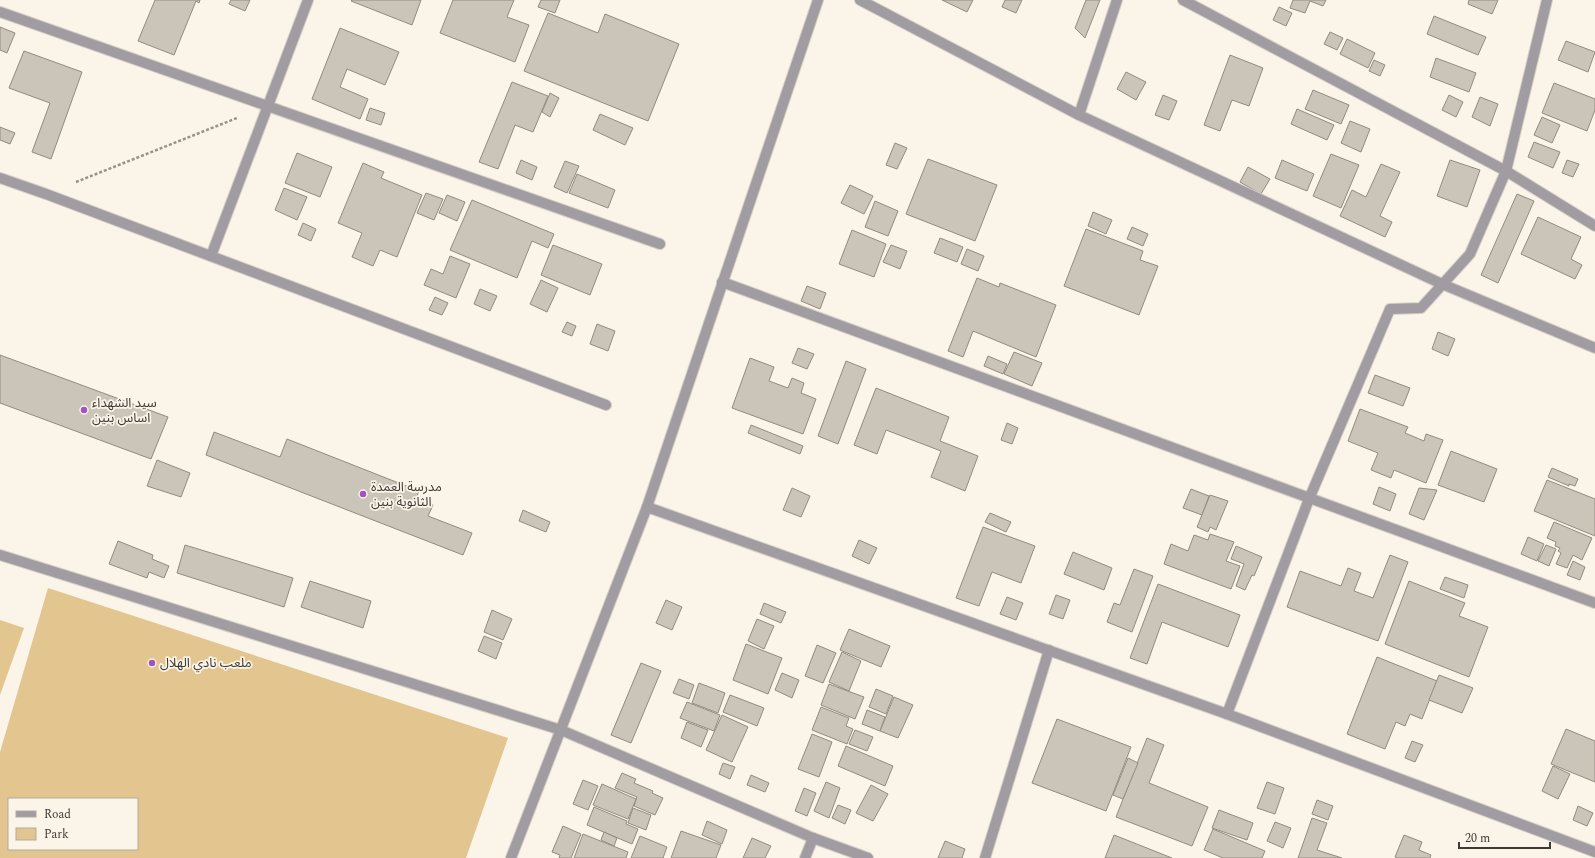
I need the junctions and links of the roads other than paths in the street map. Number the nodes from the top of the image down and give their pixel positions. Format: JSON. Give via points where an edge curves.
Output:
{"nodes":[{"id":1,"x":308,"y":0,"type":"edge"},
{"id":2,"x":818,"y":0,"type":"edge"},
{"id":3,"x":860,"y":0,"type":"edge"},
{"id":4,"x":1117,"y":0,"type":"edge"},
{"id":5,"x":1183,"y":0,"type":"edge"},
{"id":6,"x":1547,"y":0,"type":"edge"},
{"id":7,"x":0,"y":12,"type":"edge"},
{"id":8,"x":269,"y":106,"type":"junction"},
{"id":9,"x":1079,"y":115,"type":"junction"},
{"id":10,"x":1506,"y":171,"type":"junction"},
{"id":11,"x":0,"y":178,"type":"edge"},
{"id":12,"x":1595,"y":226,"type":"edge"},
{"id":13,"x":660,"y":244,"type":"dead end"},
{"id":14,"x":211,"y":256,"type":"junction"},
{"id":15,"x":722,"y":282,"type":"junction"},
{"id":16,"x":1442,"y":284,"type":"junction"},
{"id":17,"x":1595,"y":348,"type":"edge"},
{"id":18,"x":606,"y":405,"type":"dead end"},
{"id":19,"x":1309,"y":499,"type":"junction"},
{"id":20,"x":647,"y":507,"type":"junction"},
{"id":21,"x":0,"y":555,"type":"edge"},
{"id":22,"x":1595,"y":604,"type":"edge"},
{"id":23,"x":1049,"y":650,"type":"junction"},
{"id":24,"x":1228,"y":714,"type":"junction"},
{"id":25,"x":561,"y":730,"type":"junction"},
{"id":26,"x":812,"y":838,"type":"junction"},
{"id":27,"x":1595,"y":852,"type":"edge"},
{"id":28,"x":511,"y":858,"type":"edge"},
{"id":29,"x":805,"y":858,"type":"edge"},
{"id":30,"x":868,"y":858,"type":"edge"},
{"id":31,"x":985,"y":858,"type":"edge"}],
"edges":[{"from":1,"to":8,"type":"street"},
{"from":2,"to":15,"type":"street"},
{"from":3,"to":9,"type":"street"},
{"from":4,"to":9,"type":"street"},
{"from":5,"to":10,"type":"street"},
{"from":6,"to":10,"type":"street"},
{"from":7,"to":8,"type":"street"},
{"from":8,"to":13,"type":"street"},
{"from":8,"to":14,"type":"street"},
{"from":9,"to":16,"type":"street"},
{"from":10,"to":12,"type":"street"},
{"from":10,"to":16,"type":"street","via":[[1470,254]]},
{"from":11,"to":14,"type":"street"},
{"from":14,"to":18,"type":"street"},
{"from":15,"to":19,"type":"street"},
{"from":15,"to":20,"type":"street"},
{"from":16,"to":17,"type":"street"},
{"from":16,"to":19,"type":"street","via":[[1422,308],[1390,308]]},
{"from":19,"to":22,"type":"street"},
{"from":19,"to":24,"type":"street"},
{"from":20,"to":23,"type":"street"},
{"from":20,"to":25,"type":"street"},
{"from":21,"to":25,"type":"street"},
{"from":23,"to":24,"type":"street"},
{"from":23,"to":31,"type":"street"},
{"from":24,"to":27,"type":"street"},
{"from":25,"to":26,"type":"street"},
{"from":25,"to":28,"type":"street"},
{"from":26,"to":29,"type":"street"},
{"from":26,"to":30,"type":"street"}]}
